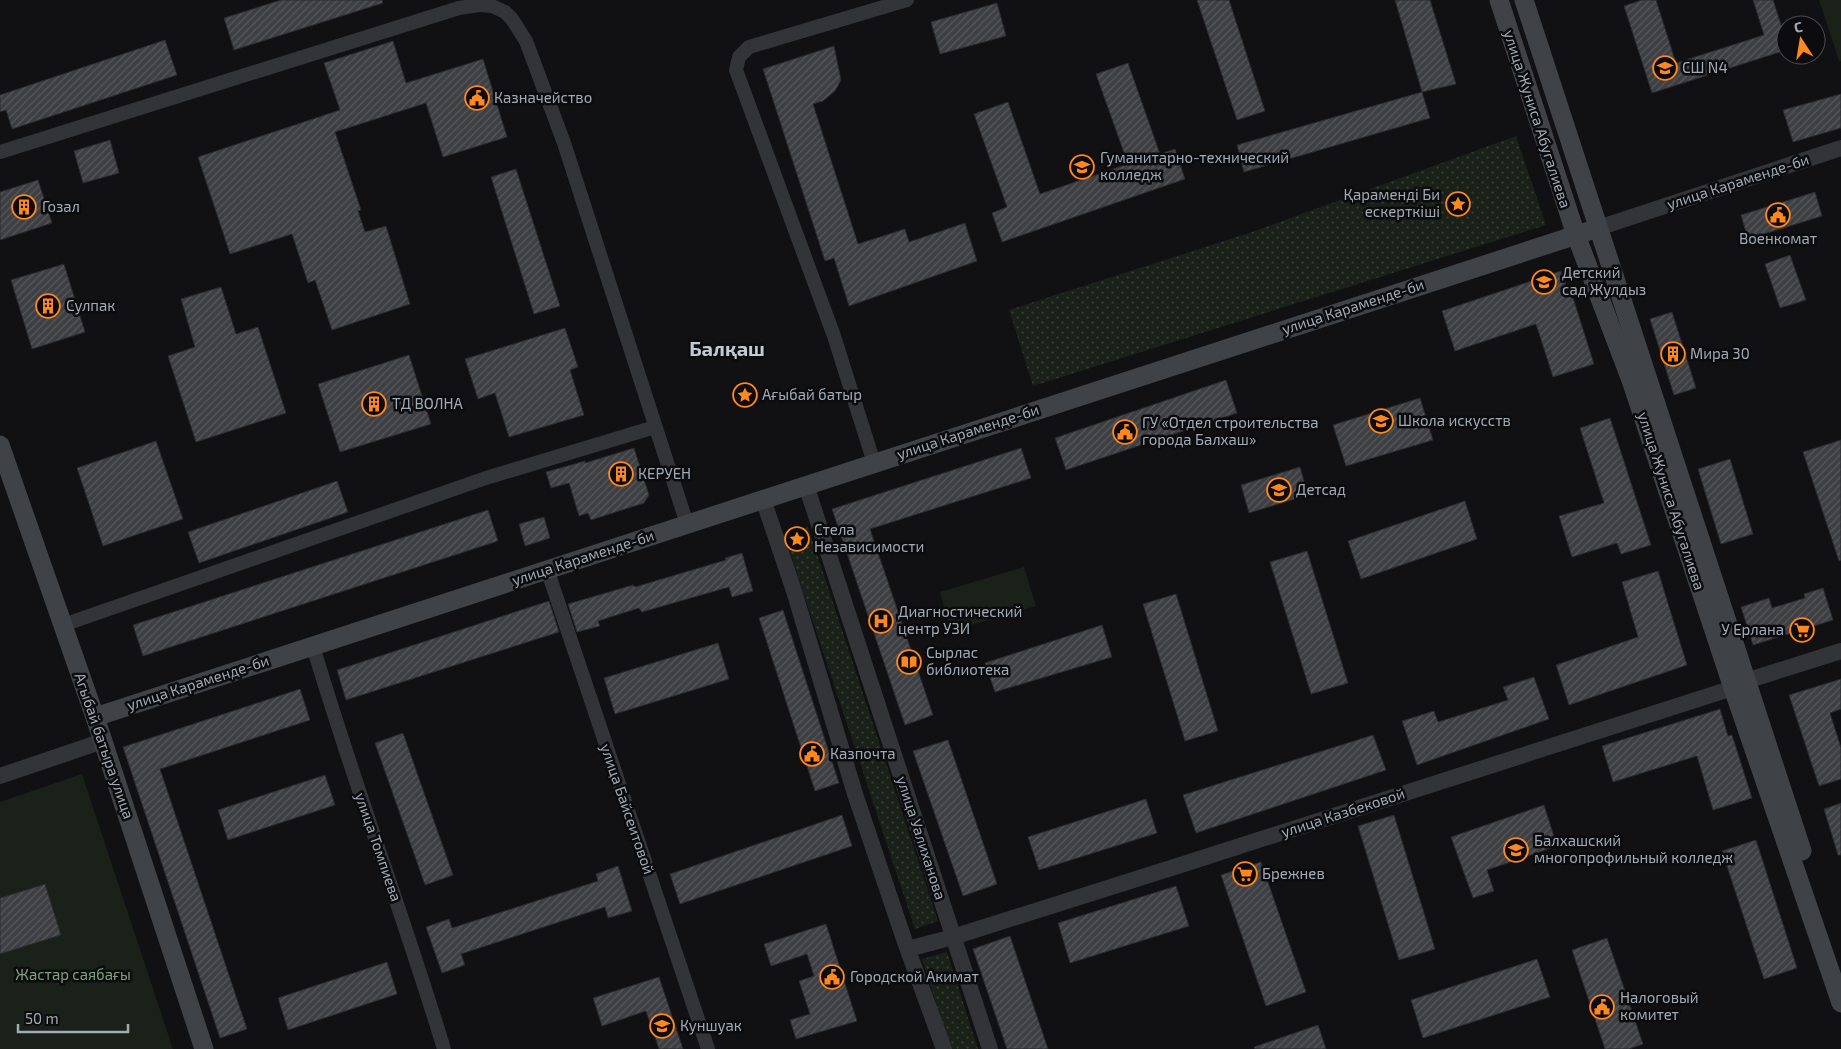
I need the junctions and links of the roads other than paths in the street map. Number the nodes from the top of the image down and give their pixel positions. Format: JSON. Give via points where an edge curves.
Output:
{"nodes":[{"id":1,"x":907,"y":0,"type":"edge"},
{"id":2,"x":1499,"y":0,"type":"edge"},
{"id":3,"x":1524,"y":0,"type":"edge"},
{"id":4,"x":1841,"y":148,"type":"edge"},
{"id":5,"x":0,"y":152,"type":"edge"},
{"id":6,"x":1598,"y":228,"type":"junction"},
{"id":7,"x":1576,"y":235,"type":"junction"},
{"id":8,"x":655,"y":427,"type":"junction"},
{"id":9,"x":0,"y":445,"type":"edge"},
{"id":10,"x":874,"y":463,"type":"junction"},
{"id":11,"x":806,"y":485,"type":"junction"},
{"id":12,"x":763,"y":499,"type":"junction"},
{"id":13,"x":687,"y":524,"type":"junction"},
{"id":14,"x":547,"y":569,"type":"junction"},
{"id":15,"x":63,"y":625,"type":"junction"},
{"id":16,"x":313,"y":646,"type":"junction"},
{"id":17,"x":1841,"y":651,"type":"edge"},
{"id":18,"x":1739,"y":684,"type":"junction"},
{"id":19,"x":95,"y":717,"type":"junction"},
{"id":20,"x":103,"y":741,"type":"junction"},
{"id":21,"x":0,"y":776,"type":"edge"},
{"id":22,"x":953,"y":937,"type":"junction"},
{"id":23,"x":908,"y":950,"type":"junction"},
{"id":24,"x":1841,"y":971,"type":"edge"},
{"id":25,"x":1841,"y":1003,"type":"edge"},
{"id":26,"x":204,"y":1049,"type":"edge"},
{"id":27,"x":444,"y":1049,"type":"edge"},
{"id":28,"x":708,"y":1049,"type":"edge"},
{"id":29,"x":944,"y":1049,"type":"edge"},
{"id":30,"x":990,"y":1049,"type":"edge"}],
"edges":[{"from":1,"to":10,"type":"street","via":[[749,47],[740,57],[736,70],[834,336]]},
{"from":2,"to":7,"type":"main road","name":"улица Жуниса Абугалиева"},
{"from":3,"to":6,"type":"main road","name":"улица Жуниса Абугалиева"},
{"from":4,"to":6,"type":"street","name":"улица Караменде-би"},
{"from":5,"to":8,"type":"street","via":[[459,8],[492,6],[512,19],[526,42],[564,143]]},
{"from":6,"to":7,"type":"main road","name":"улица Караменде-би"},
{"from":6,"to":18,"type":"main road","name":"улица Жуниса Абугалиева"},
{"from":7,"to":10,"type":"main road","name":"улица Караменде-би"},
{"from":7,"to":18,"type":"main road","name":"улица Жуниса Абугалиева"},
{"from":8,"to":13,"type":"street"},
{"from":8,"to":15,"type":"street","via":[[486,478]]},
{"from":9,"to":15,"type":"main road","name":"Агыбай батыра улица"},
{"from":10,"to":11,"type":"main road","name":"улица Караменде-би"},
{"from":11,"to":12,"type":"main road","name":"улица Караменде-би"},
{"from":11,"to":22,"type":"street","name":"улица Уалиханова"},
{"from":12,"to":13,"type":"main road","name":"улица Караменде-би"},
{"from":12,"to":23,"type":"street","via":[[855,794]]},
{"from":13,"to":14,"type":"main road","name":"улица Караменде-би"},
{"from":14,"to":16,"type":"main road","name":"улица Караменде-би"},
{"from":14,"to":28,"type":"street","name":"улица Байсеитовой"},
{"from":15,"to":19,"type":"main road","name":"Агыбай батыра улица"},
{"from":16,"to":19,"type":"main road","name":"улица Караменде-би"},
{"from":16,"to":27,"type":"street","name":"улица Томпиева"},
{"from":17,"to":18,"type":"street","name":"улица Казбековой"},
{"from":18,"to":22,"type":"street","name":"улица Казбековой"},
{"from":18,"to":24,"type":"main road","name":"улица Жуниса Абугалиева"},
{"from":18,"to":25,"type":"main road","name":"улица Жуниса Абугалиева"},
{"from":19,"to":20,"type":"main road","name":"Агыбай батыра улица"},
{"from":20,"to":21,"type":"street"},
{"from":20,"to":26,"type":"main road","name":"Агыбай батыра улица"},
{"from":22,"to":23,"type":"street","name":"улица Казбековой"},
{"from":22,"to":30,"type":"street","name":"улица Уалиханова"},
{"from":23,"to":29,"type":"street"}]}
